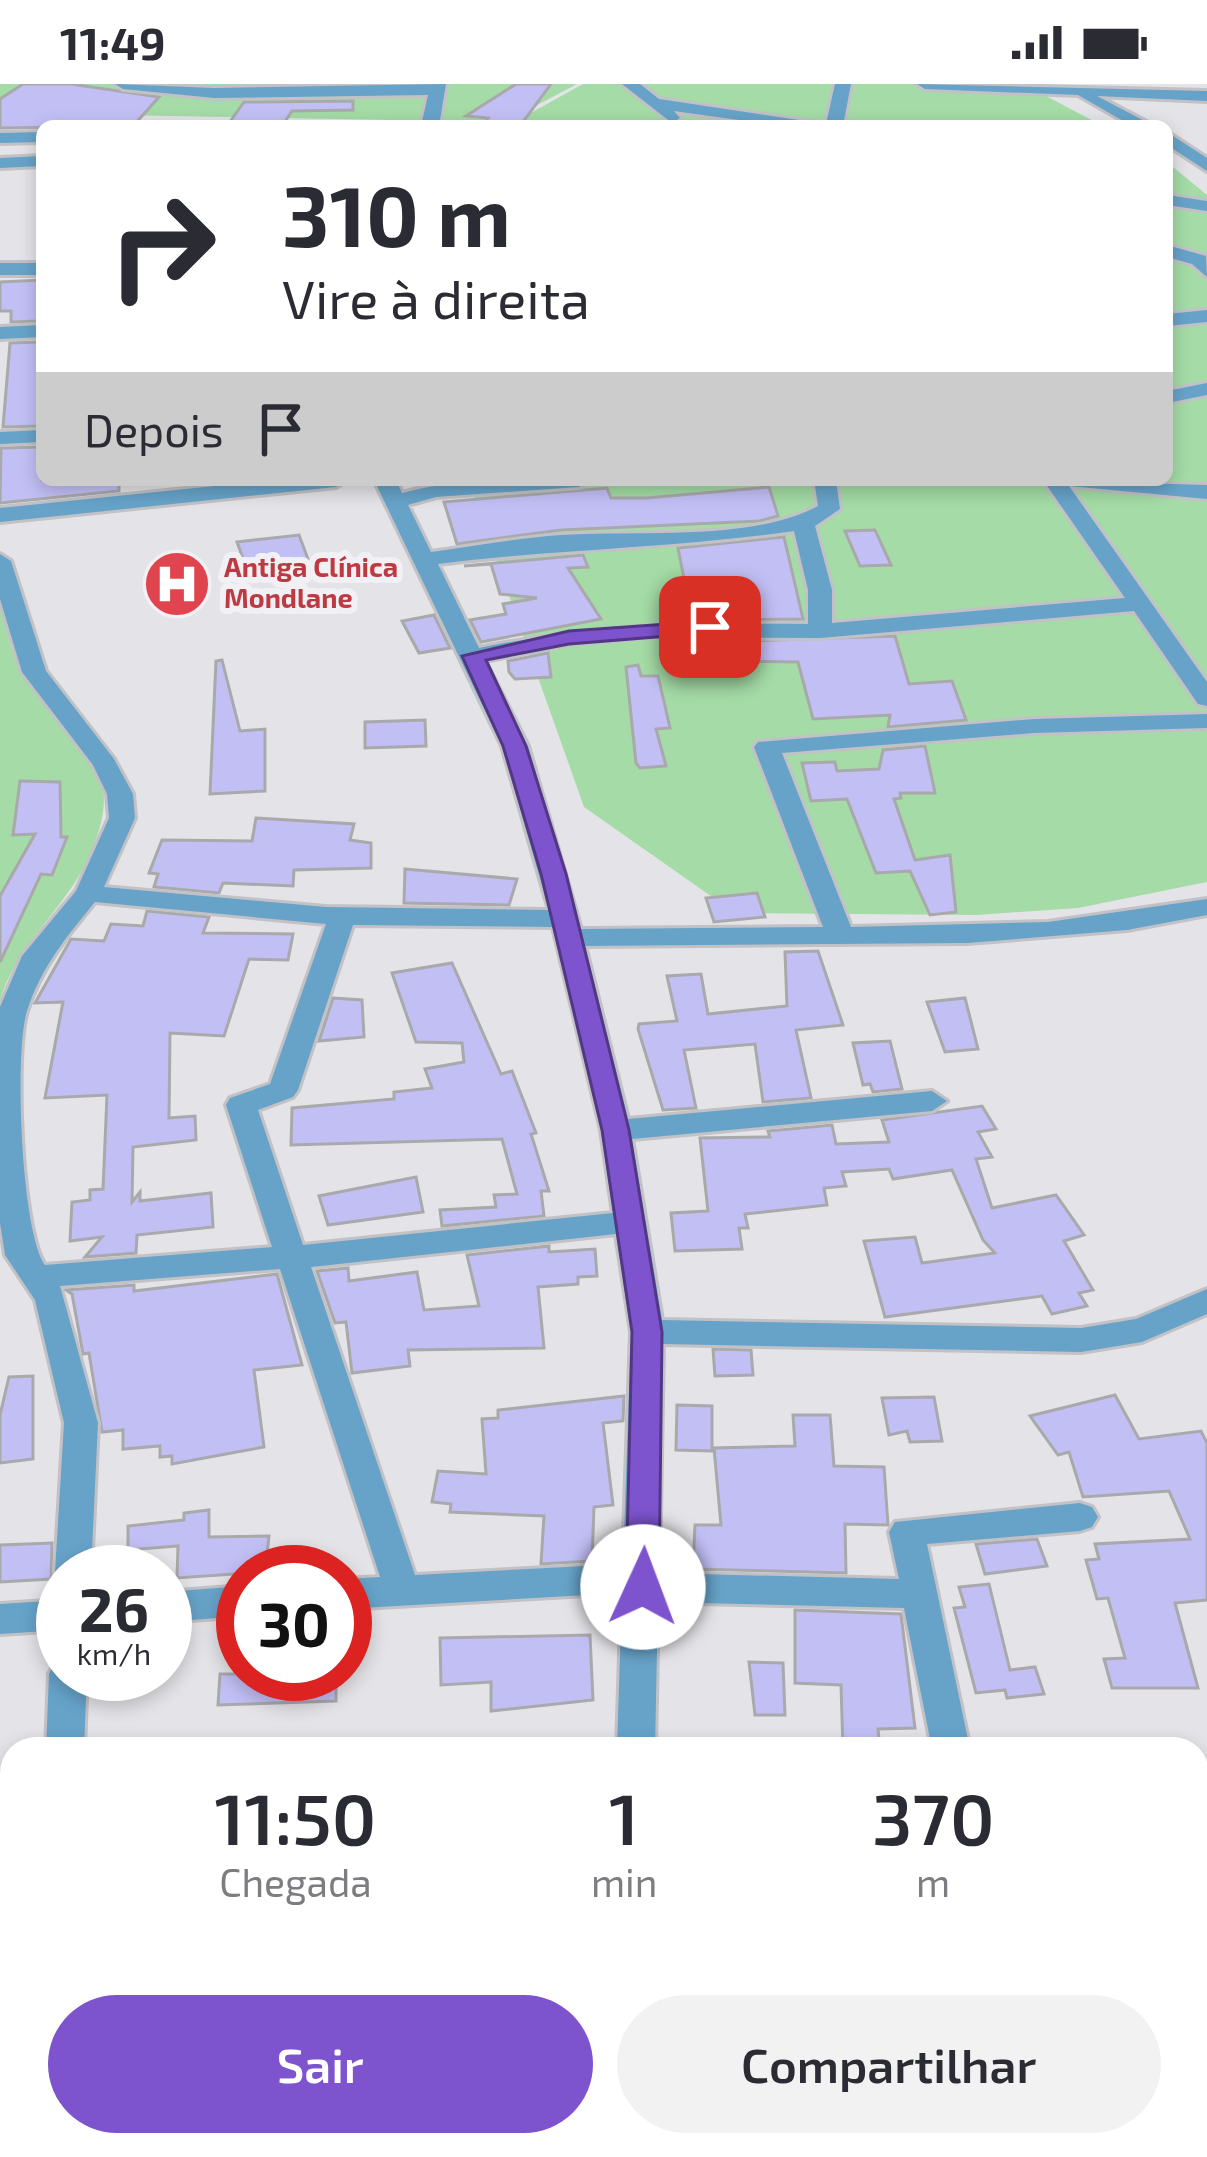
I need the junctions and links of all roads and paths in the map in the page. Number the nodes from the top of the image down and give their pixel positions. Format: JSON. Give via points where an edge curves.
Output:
{"nodes":[{"id":1,"x":123,"y":84,"type":"edge"},
{"id":2,"x":630,"y":84,"type":"edge"},
{"id":3,"x":843,"y":84,"type":"edge"},
{"id":4,"x":925,"y":84,"type":"edge"},
{"id":5,"x":436,"y":87,"type":"edge"},
{"id":6,"x":1064,"y":87,"type":"edge"},
{"id":7,"x":1207,"y":96,"type":"edge"},
{"id":8,"x":657,"y":104,"type":"junction"},
{"id":9,"x":431,"y":120,"type":"edge"},
{"id":10,"x":674,"y":120,"type":"edge"},
{"id":11,"x":775,"y":120,"type":"edge"},
{"id":12,"x":835,"y":120,"type":"edge"},
{"id":13,"x":1132,"y":120,"type":"edge"},
{"id":14,"x":36,"y":137,"type":"edge"},
{"id":15,"x":0,"y":138,"type":"edge"},
{"id":16,"x":1173,"y":140,"type":"edge"},
{"id":17,"x":1202,"y":157,"type":"edge"},
{"id":18,"x":36,"y":161,"type":"edge"},
{"id":19,"x":0,"y":163,"type":"edge"},
{"id":20,"x":1173,"y":201,"type":"edge"},
{"id":21,"x":1207,"y":206,"type":"edge"},
{"id":22,"x":1173,"y":253,"type":"edge"},
{"id":23,"x":0,"y":269,"type":"edge"},
{"id":24,"x":36,"y":269,"type":"edge"},
{"id":25,"x":1207,"y":272,"type":"edge"},
{"id":26,"x":1207,"y":316,"type":"edge"},
{"id":27,"x":1173,"y":319,"type":"edge"},
{"id":28,"x":36,"y":331,"type":"edge"},
{"id":29,"x":0,"y":333,"type":"edge"},
{"id":30,"x":1207,"y":389,"type":"edge"},
{"id":31,"x":1173,"y":396,"type":"edge"},
{"id":32,"x":36,"y":436,"type":"edge"},
{"id":33,"x":0,"y":438,"type":"edge"},
{"id":34,"x":276,"y":486,"type":"edge"},
{"id":35,"x":500,"y":486,"type":"edge"},
{"id":36,"x":826,"y":486,"type":"edge"},
{"id":37,"x":1058,"y":486,"type":"edge"},
{"id":38,"x":1139,"y":486,"type":"edge"},
{"id":39,"x":390,"y":491,"type":"edge"},
{"id":40,"x":1207,"y":492,"type":"edge"},
{"id":41,"x":0,"y":514,"type":"edge"},
{"id":42,"x":802,"y":523,"type":"junction"},
{"id":43,"x":426,"y":559,"type":"junction"},
{"id":44,"x":0,"y":561,"type":"edge"},
{"id":45,"x":1140,"y":604,"type":"junction"},
{"id":46,"x":820,"y":631,"type":"junction"},
{"id":47,"x":473,"y":656,"type":"junction"},
{"id":48,"x":1207,"y":699,"type":"edge"},
{"id":49,"x":1207,"y":721,"type":"edge"},
{"id":50,"x":88,"y":892,"type":"junction"},
{"id":51,"x":1207,"y":907,"type":"edge"},
{"id":52,"x":342,"y":917,"type":"junction"},
{"id":53,"x":566,"y":928,"type":"junction"},
{"id":54,"x":842,"y":939,"type":"junction"},
{"id":55,"x":932,"y":1101,"type":"dead end"},
{"id":56,"x":616,"y":1130,"type":"junction"},
{"id":57,"x":628,"y":1222,"type":"junction"},
{"id":58,"x":295,"y":1257,"type":"junction"},
{"id":59,"x":18,"y":1262,"type":"edge"},
{"id":60,"x":1207,"y":1301,"type":"edge"},
{"id":61,"x":647,"y":1332,"type":"junction"},
{"id":62,"x":1080,"y":1516,"type":"dead end"},
{"id":63,"x":74,"y":1545,"type":"edge"},
{"id":64,"x":643,"y":1582,"type":"junction"},
{"id":65,"x":402,"y":1590,"type":"junction"},
{"id":66,"x":372,"y":1592,"type":"edge"},
{"id":67,"x":919,"y":1594,"type":"junction"},
{"id":68,"x":36,"y":1617,"type":"edge"},
{"id":69,"x":0,"y":1619,"type":"edge"},
{"id":70,"x":67,"y":1701,"type":"edge"},
{"id":71,"x":65,"y":1737,"type":"edge"},
{"id":72,"x":637,"y":1737,"type":"edge"},
{"id":73,"x":949,"y":1737,"type":"edge"}],
"edges":[{"from":1,"to":5,"type":"street","via":[[235,93]]},
{"from":2,"to":8,"type":"street"},
{"from":3,"to":12,"type":"street"},
{"from":4,"to":6,"type":"street"},
{"from":5,"to":9,"type":"street"},
{"from":6,"to":7,"type":"street"},
{"from":6,"to":13,"type":"street"},
{"from":8,"to":10,"type":"street"},
{"from":8,"to":11,"type":"street"},
{"from":14,"to":15,"type":"street"},
{"from":16,"to":17,"type":"street"},
{"from":18,"to":19,"type":"street"},
{"from":20,"to":21,"type":"street"},
{"from":22,"to":25,"type":"street","via":[[1199,260]]},
{"from":23,"to":24,"type":"street"},
{"from":26,"to":27,"type":"street"},
{"from":28,"to":29,"type":"street"},
{"from":30,"to":31,"type":"street"},
{"from":32,"to":33,"type":"street"},
{"from":34,"to":41,"type":"street"},
{"from":35,"to":39,"type":"street"},
{"from":36,"to":42,"type":"street","via":[[829,509]]},
{"from":37,"to":45,"type":"street"},
{"from":38,"to":40,"type":"street"},
{"from":39,"to":43,"type":"street"},
{"from":42,"to":43,"type":"street"},
{"from":42,"to":46,"type":"street","via":[[820,590]]},
{"from":43,"to":47,"type":"street"},
{"from":44,"to":50,"type":"street","via":[[34,672],[120,794],[122,818]]},
{"from":45,"to":46,"type":"street"},
{"from":45,"to":48,"type":"street"},
{"from":46,"to":47,"type":"street","via":[[647,630]]},
{"from":47,"to":53,"type":"street","via":[[514,746]]},
{"from":49,"to":54,"type":"street","via":[[767,747]]},
{"from":50,"to":52,"type":"street"},
{"from":50,"to":59,"type":"street","via":[[36,956],[11,1015],[7,1170]]},
{"from":51,"to":54,"type":"street","via":[[1104,928]]},
{"from":52,"to":53,"type":"street"},
{"from":52,"to":58,"type":"street","via":[[283,1090],[241,1106]]},
{"from":53,"to":54,"type":"street"},
{"from":53,"to":56,"type":"street"},
{"from":55,"to":56,"type":"street"},
{"from":56,"to":57,"type":"street"},
{"from":57,"to":58,"type":"street"},
{"from":57,"to":61,"type":"street"},
{"from":58,"to":59,"type":"street"},
{"from":58,"to":65,"type":"street"},
{"from":59,"to":63,"type":"street","via":[[51,1298],[81,1423]]},
{"from":60,"to":61,"type":"street","via":[[1142,1330],[1081,1340]]},
{"from":61,"to":64,"type":"street"},
{"from":62,"to":67,"type":"street","via":[[907,1532]]},
{"from":64,"to":65,"type":"street"},
{"from":64,"to":67,"type":"street"},
{"from":64,"to":72,"type":"street"},
{"from":65,"to":66,"type":"street"},
{"from":67,"to":73,"type":"street"},
{"from":68,"to":69,"type":"street"},
{"from":70,"to":71,"type":"street"}]}
